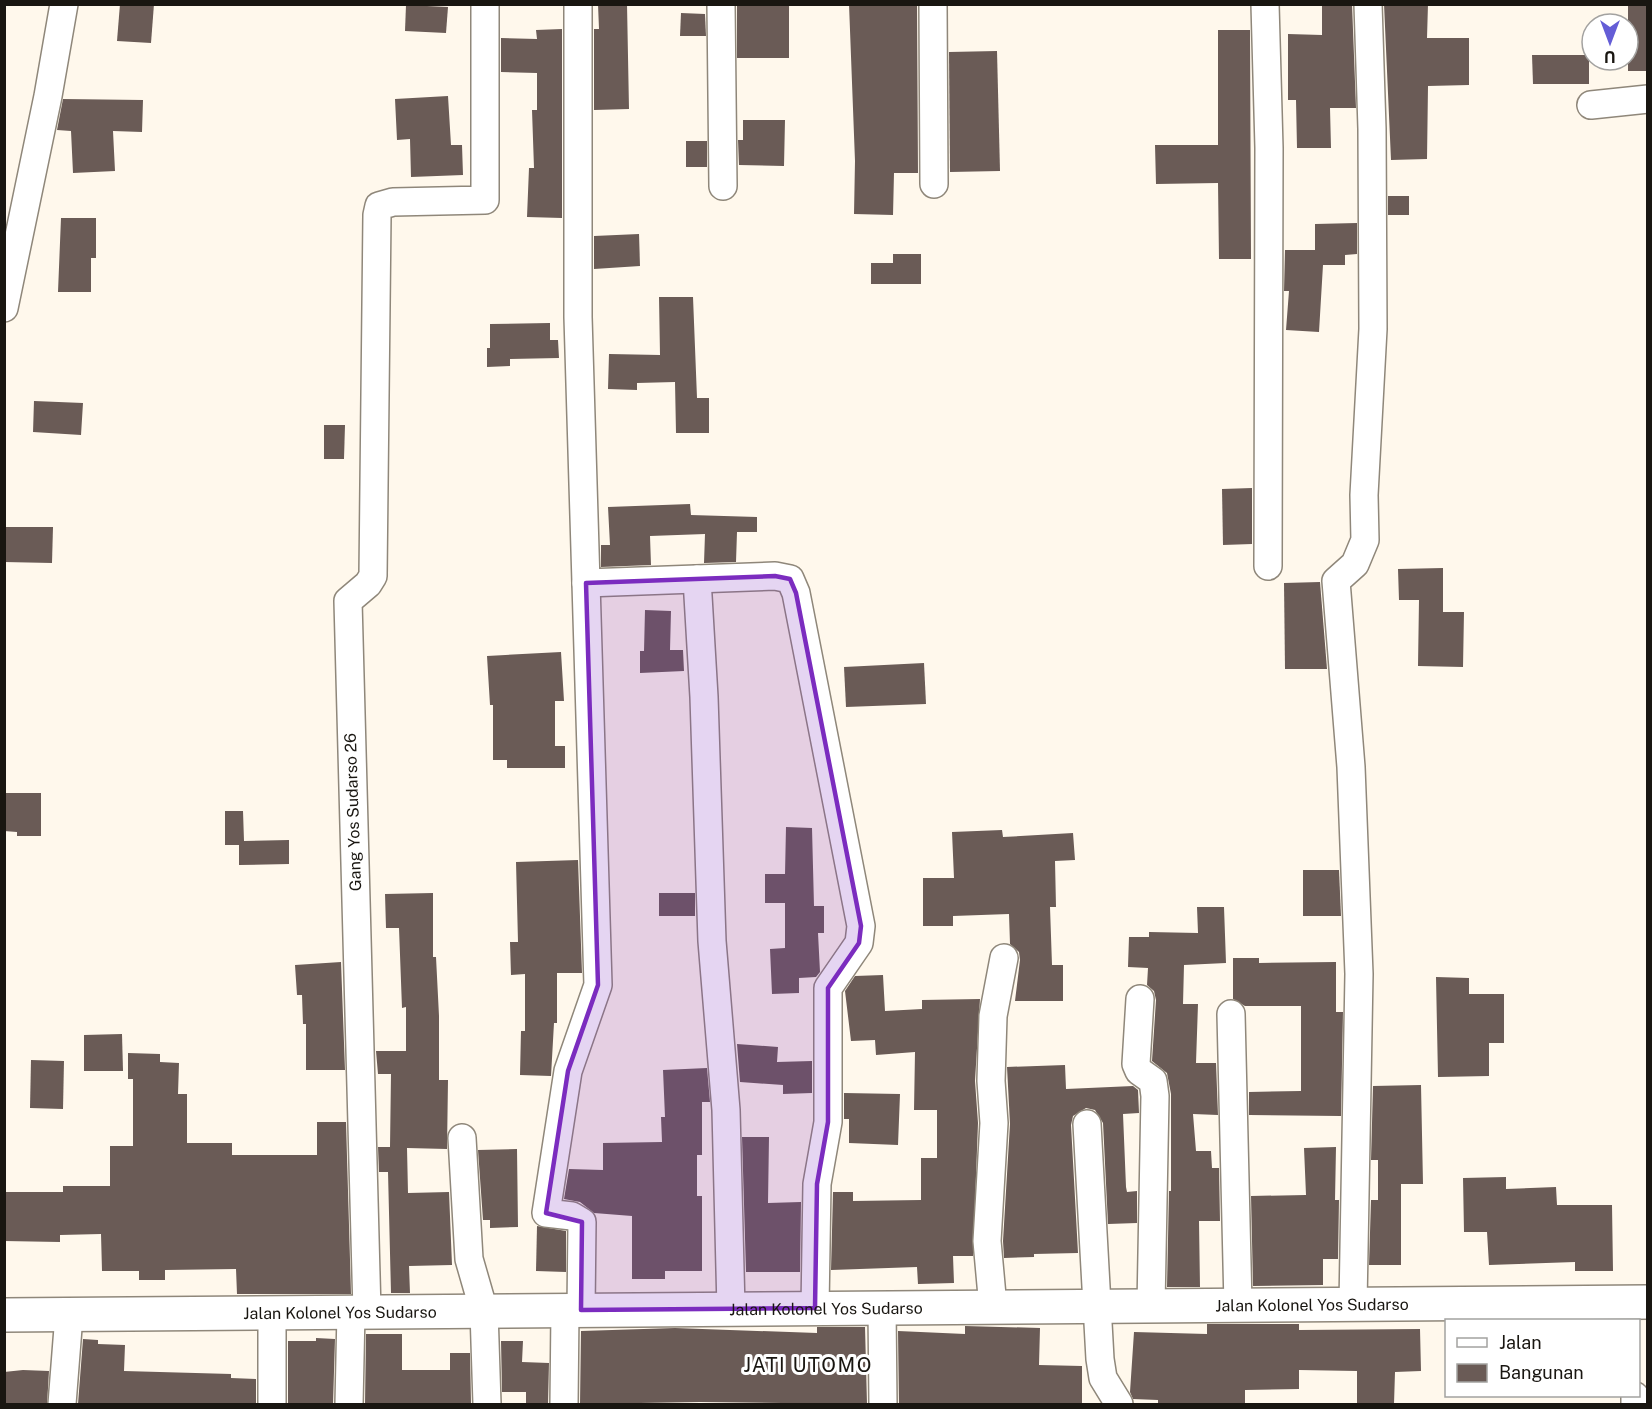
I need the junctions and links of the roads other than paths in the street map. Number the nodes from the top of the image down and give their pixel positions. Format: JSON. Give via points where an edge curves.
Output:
{"nodes":[{"id":1,"x":64,"y":4,"type":"edge"},
{"id":2,"x":485,"y":4,"type":"edge"},
{"id":3,"x":578,"y":4,"type":"edge"},
{"id":4,"x":721,"y":4,"type":"edge"},
{"id":5,"x":933,"y":4,"type":"edge"},
{"id":6,"x":1265,"y":4,"type":"edge"},
{"id":7,"x":1368,"y":4,"type":"edge"},
{"id":8,"x":1647,"y":99,"type":"edge"},
{"id":9,"x":1591,"y":105,"type":"dead end"},
{"id":10,"x":934,"y":184,"type":"dead end"},
{"id":11,"x":723,"y":186,"type":"dead end"},
{"id":12,"x":4,"y":308,"type":"edge"},
{"id":13,"x":1268,"y":566,"type":"dead end"},
{"id":14,"x":697,"y":579,"type":"junction"},
{"id":15,"x":586,"y":583,"type":"junction"},
{"id":16,"x":1004,"y":958,"type":"dead end"},
{"id":17,"x":1140,"y":999,"type":"dead end"},
{"id":18,"x":1231,"y":1014,"type":"dead end"},
{"id":19,"x":1087,"y":1125,"type":"dead end"},
{"id":20,"x":462,"y":1138,"type":"dead end"},
{"id":21,"x":1353,"y":1304,"type":"junction"},
{"id":22,"x":1238,"y":1305,"type":"junction"},
{"id":23,"x":1097,"y":1306,"type":"junction"},
{"id":24,"x":1151,"y":1306,"type":"junction"},
{"id":25,"x":993,"y":1307,"type":"junction"},
{"id":26,"x":815,"y":1308,"type":"junction"},
{"id":27,"x":882,"y":1308,"type":"junction"},
{"id":28,"x":1637,"y":1308,"type":"edge"},
{"id":29,"x":731,"y":1309,"type":"junction"},
{"id":30,"x":484,"y":1311,"type":"junction"},
{"id":31,"x":573,"y":1311,"type":"junction"},
{"id":32,"x":359,"y":1312,"type":"junction"},
{"id":33,"x":272,"y":1313,"type":"junction"},
{"id":34,"x":4,"y":1315,"type":"edge"},
{"id":35,"x":69,"y":1315,"type":"junction"},
{"id":36,"x":62,"y":1404,"type":"edge"},
{"id":37,"x":272,"y":1404,"type":"edge"},
{"id":38,"x":349,"y":1404,"type":"edge"},
{"id":39,"x":487,"y":1404,"type":"edge"},
{"id":40,"x":564,"y":1404,"type":"edge"},
{"id":41,"x":883,"y":1404,"type":"edge"},
{"id":42,"x":1119,"y":1404,"type":"edge"}],
"edges":[{"from":1,"to":12,"type":"street"},
{"from":2,"to":32,"type":"street","name":"Gang Yos Sudarso 26","via":[[484,200],[393,202],[379,206],[373,576],[348,601]]},
{"from":3,"to":15,"type":"street","via":[[578,317]]},
{"from":4,"to":11,"type":"street"},
{"from":5,"to":10,"type":"street"},
{"from":6,"to":13,"type":"street","via":[[1269,148]]},
{"from":7,"to":21,"type":"street","via":[[1373,329],[1365,540],[1355,564],[1336,581],[1351,767],[1359,974]]},
{"from":8,"to":9,"type":"street"},
{"from":14,"to":15,"type":"street"},
{"from":14,"to":26,"type":"street","via":[[790,579],[796,593],[861,926],[859,943],[828,988],[828,1122],[817,1185]]},
{"from":14,"to":29,"type":"street","via":[[712,941],[726,1110]]},
{"from":15,"to":31,"type":"street","via":[[598,985],[568,1071],[546,1212],[572,1216],[582,1222]]},
{"from":16,"to":25,"type":"street","via":[[993,1016],[994,1123],[987,1241]]},
{"from":17,"to":24,"type":"street","via":[[1136,1064],[1154,1082],[1155,1096]]},
{"from":18,"to":22,"type":"street"},
{"from":19,"to":23,"type":"street"},
{"from":20,"to":30,"type":"street","via":[[469,1259]]},
{"from":21,"to":22,"type":"street","name":"Jalan Kolonel Yos Sudarso"},
{"from":21,"to":28,"type":"street","name":"Jalan Kolonel Yos Sudarso"},
{"from":22,"to":24,"type":"street","name":"Jalan Kolonel Yos Sudarso"},
{"from":23,"to":24,"type":"street","name":"Jalan Kolonel Yos Sudarso"},
{"from":23,"to":25,"type":"street","name":"Jalan Kolonel Yos Sudarso"},
{"from":23,"to":42,"type":"street","via":[[1101,1368]]},
{"from":25,"to":27,"type":"street","name":"Jalan Kolonel Yos Sudarso"},
{"from":26,"to":27,"type":"street","name":"Jalan Kolonel Yos Sudarso"},
{"from":26,"to":29,"type":"street","name":"Jalan Kolonel Yos Sudarso"},
{"from":27,"to":41,"type":"street"},
{"from":29,"to":31,"type":"street","name":"Jalan Kolonel Yos Sudarso"},
{"from":30,"to":31,"type":"street","name":"Jalan Kolonel Yos Sudarso"},
{"from":30,"to":32,"type":"street","name":"Jalan Kolonel Yos Sudarso"},
{"from":30,"to":39,"type":"street"},
{"from":31,"to":40,"type":"street"},
{"from":32,"to":33,"type":"street","name":"Jalan Kolonel Yos Sudarso"},
{"from":32,"to":38,"type":"street","name":"Gang Yos Sudarso 26"},
{"from":33,"to":35,"type":"street","name":"Jalan Kolonel Yos Sudarso"},
{"from":33,"to":37,"type":"street"},
{"from":34,"to":35,"type":"street","name":"Jalan Kolonel Yos Sudarso"},
{"from":35,"to":36,"type":"street"}]}
